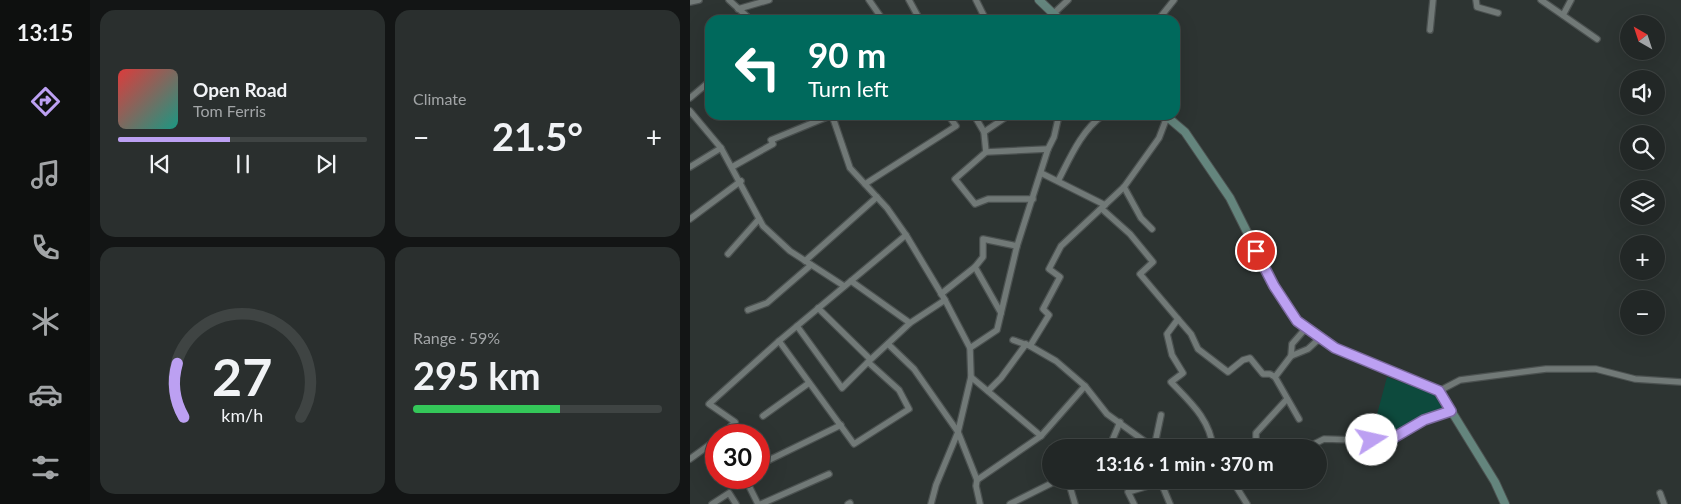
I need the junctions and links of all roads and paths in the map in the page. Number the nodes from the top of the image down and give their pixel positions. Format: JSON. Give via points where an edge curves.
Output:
{"nodes":[{"id":1,"x":699,"y":0,"type":"edge"},
{"id":2,"x":729,"y":0,"type":"edge"},
{"id":3,"x":769,"y":0,"type":"edge"},
{"id":4,"x":869,"y":0,"type":"edge"},
{"id":5,"x":909,"y":0,"type":"edge"},
{"id":6,"x":976,"y":0,"type":"edge"},
{"id":7,"x":1039,"y":0,"type":"edge"},
{"id":8,"x":1068,"y":0,"type":"edge"},
{"id":9,"x":1174,"y":0,"type":"edge"},
{"id":10,"x":1433,"y":0,"type":"edge"},
{"id":11,"x":1476,"y":0,"type":"edge"},
{"id":12,"x":1541,"y":0,"type":"edge"},
{"id":13,"x":1570,"y":0,"type":"edge"},
{"id":14,"x":690,"y":2,"type":"edge"},
{"id":15,"x":738,"y":9,"type":"junction"},
{"id":16,"x":1498,"y":13,"type":"dead end"},
{"id":17,"x":1053,"y":14,"type":"joint"},
{"id":18,"x":745,"y":15,"type":"edge"},
{"id":19,"x":880,"y":15,"type":"edge"},
{"id":20,"x":917,"y":15,"type":"edge"},
{"id":21,"x":984,"y":15,"type":"edge"},
{"id":22,"x":1162,"y":15,"type":"edge"},
{"id":23,"x":1563,"y":15,"type":"junction"},
{"id":24,"x":1430,"y":30,"type":"dead end"},
{"id":25,"x":1597,"y":38,"type":"dead end"},
{"id":26,"x":705,"y":85,"type":"edge"},
{"id":27,"x":690,"y":98,"type":"edge"},
{"id":28,"x":690,"y":111,"type":"edge"},
{"id":29,"x":820,"y":120,"type":"edge"},
{"id":30,"x":834,"y":120,"type":"edge"},
{"id":31,"x":952,"y":120,"type":"edge"},
{"id":32,"x":977,"y":120,"type":"edge"},
{"id":33,"x":1002,"y":120,"type":"edge"},
{"id":34,"x":1058,"y":120,"type":"edge"},
{"id":35,"x":1096,"y":120,"type":"edge"},
{"id":36,"x":1165,"y":120,"type":"edge"},
{"id":37,"x":1170,"y":120,"type":"edge"},
{"id":38,"x":984,"y":132,"type":"junction"},
{"id":39,"x":721,"y":148,"type":"junction"},
{"id":40,"x":1048,"y":149,"type":"junction"},
{"id":41,"x":986,"y":152,"type":"junction"},
{"id":42,"x":732,"y":166,"type":"junction"},
{"id":43,"x":690,"y":168,"type":"edge"},
{"id":44,"x":1041,"y":173,"type":"junction"},
{"id":45,"x":740,"y":181,"type":"junction"},
{"id":46,"x":1058,"y":181,"type":"junction"},
{"id":47,"x":865,"y":184,"type":"junction"},
{"id":48,"x":1124,"y":187,"type":"junction"},
{"id":49,"x":877,"y":197,"type":"junction"},
{"id":50,"x":1033,"y":199,"type":"junction"},
{"id":51,"x":1104,"y":207,"type":"junction"},
{"id":52,"x":690,"y":219,"type":"edge"},
{"id":53,"x":759,"y":219,"type":"junction"},
{"id":54,"x":1152,"y":229,"type":"dead end"},
{"id":55,"x":906,"y":235,"type":"junction"},
{"id":56,"x":1017,"y":246,"type":"junction"},
{"id":57,"x":728,"y":254,"type":"dead end"},
{"id":58,"x":805,"y":261,"type":"junction"},
{"id":59,"x":811,"y":264,"type":"junction"},
{"id":60,"x":975,"y":267,"type":"junction"},
{"id":61,"x":851,"y":280,"type":"junction"},
{"id":62,"x":844,"y":286,"type":"junction"},
{"id":63,"x":941,"y":294,"type":"junction"},
{"id":64,"x":945,"y":300,"type":"junction"},
{"id":65,"x":818,"y":308,"type":"junction"},
{"id":66,"x":748,"y":310,"type":"dead end"},
{"id":67,"x":1001,"y":313,"type":"junction"},
{"id":68,"x":1178,"y":319,"type":"junction"},
{"id":69,"x":910,"y":323,"type":"junction"},
{"id":70,"x":797,"y":326,"type":"junction"},
{"id":71,"x":1306,"y":328,"type":"junction"},
{"id":72,"x":1320,"y":338,"type":"junction"},
{"id":73,"x":1013,"y":340,"type":"dead end"},
{"id":74,"x":779,"y":342,"type":"junction"},
{"id":75,"x":888,"y":344,"type":"junction"},
{"id":76,"x":1028,"y":345,"type":"junction"},
{"id":77,"x":970,"y":348,"type":"junction"},
{"id":78,"x":1291,"y":356,"type":"junction"},
{"id":79,"x":869,"y":361,"type":"junction"},
{"id":80,"x":971,"y":378,"type":"junction"},
{"id":81,"x":1275,"y":378,"type":"junction"},
{"id":82,"x":1681,"y":382,"type":"edge"},
{"id":83,"x":810,"y":383,"type":"junction"},
{"id":84,"x":1085,"y":386,"type":"junction"},
{"id":85,"x":988,"y":390,"type":"junction"},
{"id":86,"x":1439,"y":391,"type":"junction"},
{"id":87,"x":1288,"y":399,"type":"junction"},
{"id":88,"x":1451,"y":411,"type":"junction"},
{"id":89,"x":1161,"y":415,"type":"dead end"},
{"id":90,"x":763,"y":416,"type":"dead end"},
{"id":91,"x":1299,"y":419,"type":"dead end"},
{"id":92,"x":1120,"y":422,"type":"junction"},
{"id":93,"x":733,"y":424,"type":"edge"},
{"id":94,"x":840,"y":425,"type":"junction"},
{"id":95,"x":958,"y":432,"type":"junction"},
{"id":96,"x":1041,"y":436,"type":"junction"},
{"id":97,"x":1113,"y":439,"type":"edge"},
{"id":98,"x":1142,"y":439,"type":"edge"},
{"id":99,"x":1156,"y":439,"type":"edge"},
{"id":100,"x":1212,"y":439,"type":"edge"},
{"id":101,"x":1256,"y":439,"type":"edge"},
{"id":102,"x":1327,"y":439,"type":"edge"},
{"id":103,"x":705,"y":448,"type":"edge"},
{"id":104,"x":690,"y":459,"type":"edge"},
{"id":105,"x":770,"y":460,"type":"edge"},
{"id":106,"x":829,"y":474,"type":"dead end"},
{"id":107,"x":978,"y":480,"type":"junction"},
{"id":108,"x":1042,"y":488,"type":"edge"},
{"id":109,"x":751,"y":489,"type":"edge"},
{"id":110,"x":1071,"y":489,"type":"edge"},
{"id":111,"x":1137,"y":489,"type":"edge"},
{"id":112,"x":1164,"y":489,"type":"edge"},
{"id":113,"x":1238,"y":489,"type":"edge"},
{"id":114,"x":1660,"y":493,"type":"dead end"},
{"id":115,"x":712,"y":504,"type":"edge"},
{"id":116,"x":736,"y":504,"type":"edge"},
{"id":117,"x":760,"y":504,"type":"edge"},
{"id":118,"x":931,"y":504,"type":"edge"},
{"id":119,"x":980,"y":504,"type":"edge"},
{"id":120,"x":1010,"y":504,"type":"edge"},
{"id":121,"x":1075,"y":504,"type":"edge"},
{"id":122,"x":1134,"y":504,"type":"edge"},
{"id":123,"x":1170,"y":504,"type":"edge"},
{"id":124,"x":1247,"y":504,"type":"edge"},
{"id":125,"x":1505,"y":504,"type":"edge"},
{"id":126,"x":1664,"y":504,"type":"edge"}],
"edges":[{"from":1,"to":14,"type":"street"},
{"from":2,"to":15,"type":"street"},
{"from":3,"to":15,"type":"street"},
{"from":4,"to":19,"type":"street"},
{"from":5,"to":20,"type":"street"},
{"from":6,"to":21,"type":"street"},
{"from":7,"to":17,"type":"street"},
{"from":8,"to":17,"type":"street"},
{"from":9,"to":22,"type":"street"},
{"from":10,"to":24,"type":"street"},
{"from":11,"to":16,"type":"street","via":[[1477,7]]},
{"from":12,"to":23,"type":"street"},
{"from":13,"to":23,"type":"street"},
{"from":15,"to":18,"type":"street"},
{"from":23,"to":25,"type":"street"},
{"from":26,"to":27,"type":"street"},
{"from":28,"to":39,"type":"street"},
{"from":29,"to":42,"type":"street","via":[[771,140],[772,144]]},
{"from":30,"to":47,"type":"street","via":[[850,168]]},
{"from":31,"to":47,"type":"street","via":[[956,126]]},
{"from":32,"to":38,"type":"street"},
{"from":33,"to":38,"type":"street"},
{"from":34,"to":40,"type":"street"},
{"from":35,"to":46,"type":"street","via":[[1074,150]]},
{"from":36,"to":48,"type":"street","via":[[1159,138]]},
{"from":37,"to":71,"type":"street","via":[[1184,132],[1230,198],[1274,286],[1297,321]]},
{"from":38,"to":41,"type":"street"},
{"from":39,"to":42,"type":"street"},
{"from":39,"to":43,"type":"street"},
{"from":40,"to":41,"type":"street"},
{"from":40,"to":44,"type":"street"},
{"from":41,"to":50,"type":"street","via":[[955,179],[975,204],[988,199]]},
{"from":42,"to":45,"type":"street"},
{"from":44,"to":46,"type":"street"},
{"from":44,"to":50,"type":"street"},
{"from":45,"to":52,"type":"street"},
{"from":45,"to":53,"type":"street"},
{"from":46,"to":51,"type":"street"},
{"from":47,"to":49,"type":"street"},
{"from":48,"to":51,"type":"street"},
{"from":48,"to":54,"type":"street","via":[[1141,218]]},
{"from":49,"to":55,"type":"street"},
{"from":49,"to":58,"type":"street"},
{"from":50,"to":56,"type":"street"},
{"from":51,"to":68,"type":"street","via":[[1154,262],[1140,274]]},
{"from":51,"to":76,"type":"street","via":[[1060,247],[1049,269],[1060,277],[1043,308],[1049,315]]},
{"from":53,"to":57,"type":"street"},
{"from":53,"to":58,"type":"street","via":[[770,233]]},
{"from":55,"to":61,"type":"street"},
{"from":55,"to":63,"type":"street"},
{"from":56,"to":60,"type":"street","via":[[983,239],[983,257]]},
{"from":56,"to":67,"type":"street"},
{"from":58,"to":59,"type":"street"},
{"from":59,"to":62,"type":"street"},
{"from":59,"to":66,"type":"street","via":[[767,303]]},
{"from":60,"to":63,"type":"street"},
{"from":60,"to":67,"type":"street"},
{"from":61,"to":62,"type":"street"},
{"from":61,"to":69,"type":"street"},
{"from":62,"to":65,"type":"street"},
{"from":63,"to":64,"type":"street"},
{"from":64,"to":69,"type":"street"},
{"from":64,"to":77,"type":"street"},
{"from":65,"to":70,"type":"street"},
{"from":65,"to":79,"type":"street"},
{"from":67,"to":77,"type":"street","via":[[997,330]]},
{"from":68,"to":81,"type":"street","via":[[1198,349],[1228,372],[1250,358],[1263,374]]},
{"from":68,"to":100,"type":"street","via":[[1167,334],[1172,355],[1183,373],[1171,382],[1200,412]]},
{"from":69,"to":75,"type":"street"},
{"from":70,"to":74,"type":"street"},
{"from":70,"to":79,"type":"street","via":[[842,388]]},
{"from":71,"to":72,"type":"street"},
{"from":71,"to":78,"type":"street","via":[[1292,344]]},
{"from":72,"to":78,"type":"street","via":[[1308,350]]},
{"from":72,"to":86,"type":"street","via":[[1335,348]]},
{"from":73,"to":76,"type":"street"},
{"from":74,"to":83,"type":"street"},
{"from":74,"to":93,"type":"street","via":[[709,404],[735,422]]},
{"from":75,"to":79,"type":"street"},
{"from":75,"to":95,"type":"street","via":[[914,369]]},
{"from":76,"to":84,"type":"street","via":[[1056,362]]},
{"from":76,"to":85,"type":"street"},
{"from":77,"to":80,"type":"street"},
{"from":78,"to":81,"type":"street"},
{"from":79,"to":94,"type":"street","via":[[899,390],[909,408],[854,444]]},
{"from":80,"to":85,"type":"street"},
{"from":80,"to":95,"type":"street"},
{"from":81,"to":87,"type":"street"},
{"from":82,"to":86,"type":"street","via":[[1635,379],[1596,369],[1546,368],[1460,380]]},
{"from":83,"to":90,"type":"street"},
{"from":83,"to":94,"type":"street"},
{"from":84,"to":92,"type":"street","via":[[1107,414]]},
{"from":84,"to":96,"type":"street"},
{"from":85,"to":96,"type":"street"},
{"from":86,"to":88,"type":"street"},
{"from":87,"to":91,"type":"street"},
{"from":87,"to":101,"type":"street","via":[[1256,433]]},
{"from":88,"to":102,"type":"street","via":[[1424,420],[1388,441]]},
{"from":88,"to":125,"type":"street"},
{"from":89,"to":99,"type":"street"},
{"from":92,"to":97,"type":"street"},
{"from":92,"to":98,"type":"street"},
{"from":94,"to":105,"type":"street"},
{"from":95,"to":107,"type":"street"},
{"from":95,"to":118,"type":"street"},
{"from":96,"to":107,"type":"street"},
{"from":103,"to":104,"type":"street"},
{"from":106,"to":117,"type":"street"},
{"from":107,"to":119,"type":"street"},
{"from":108,"to":120,"type":"street"},
{"from":109,"to":117,"type":"street"},
{"from":110,"to":121,"type":"street"},
{"from":111,"to":122,"type":"street","via":[[1128,492]]},
{"from":112,"to":123,"type":"street"},
{"from":113,"to":124,"type":"street"},
{"from":114,"to":126,"type":"street"},
{"from":115,"to":116,"type":"street","via":[[729,493]]}]}
